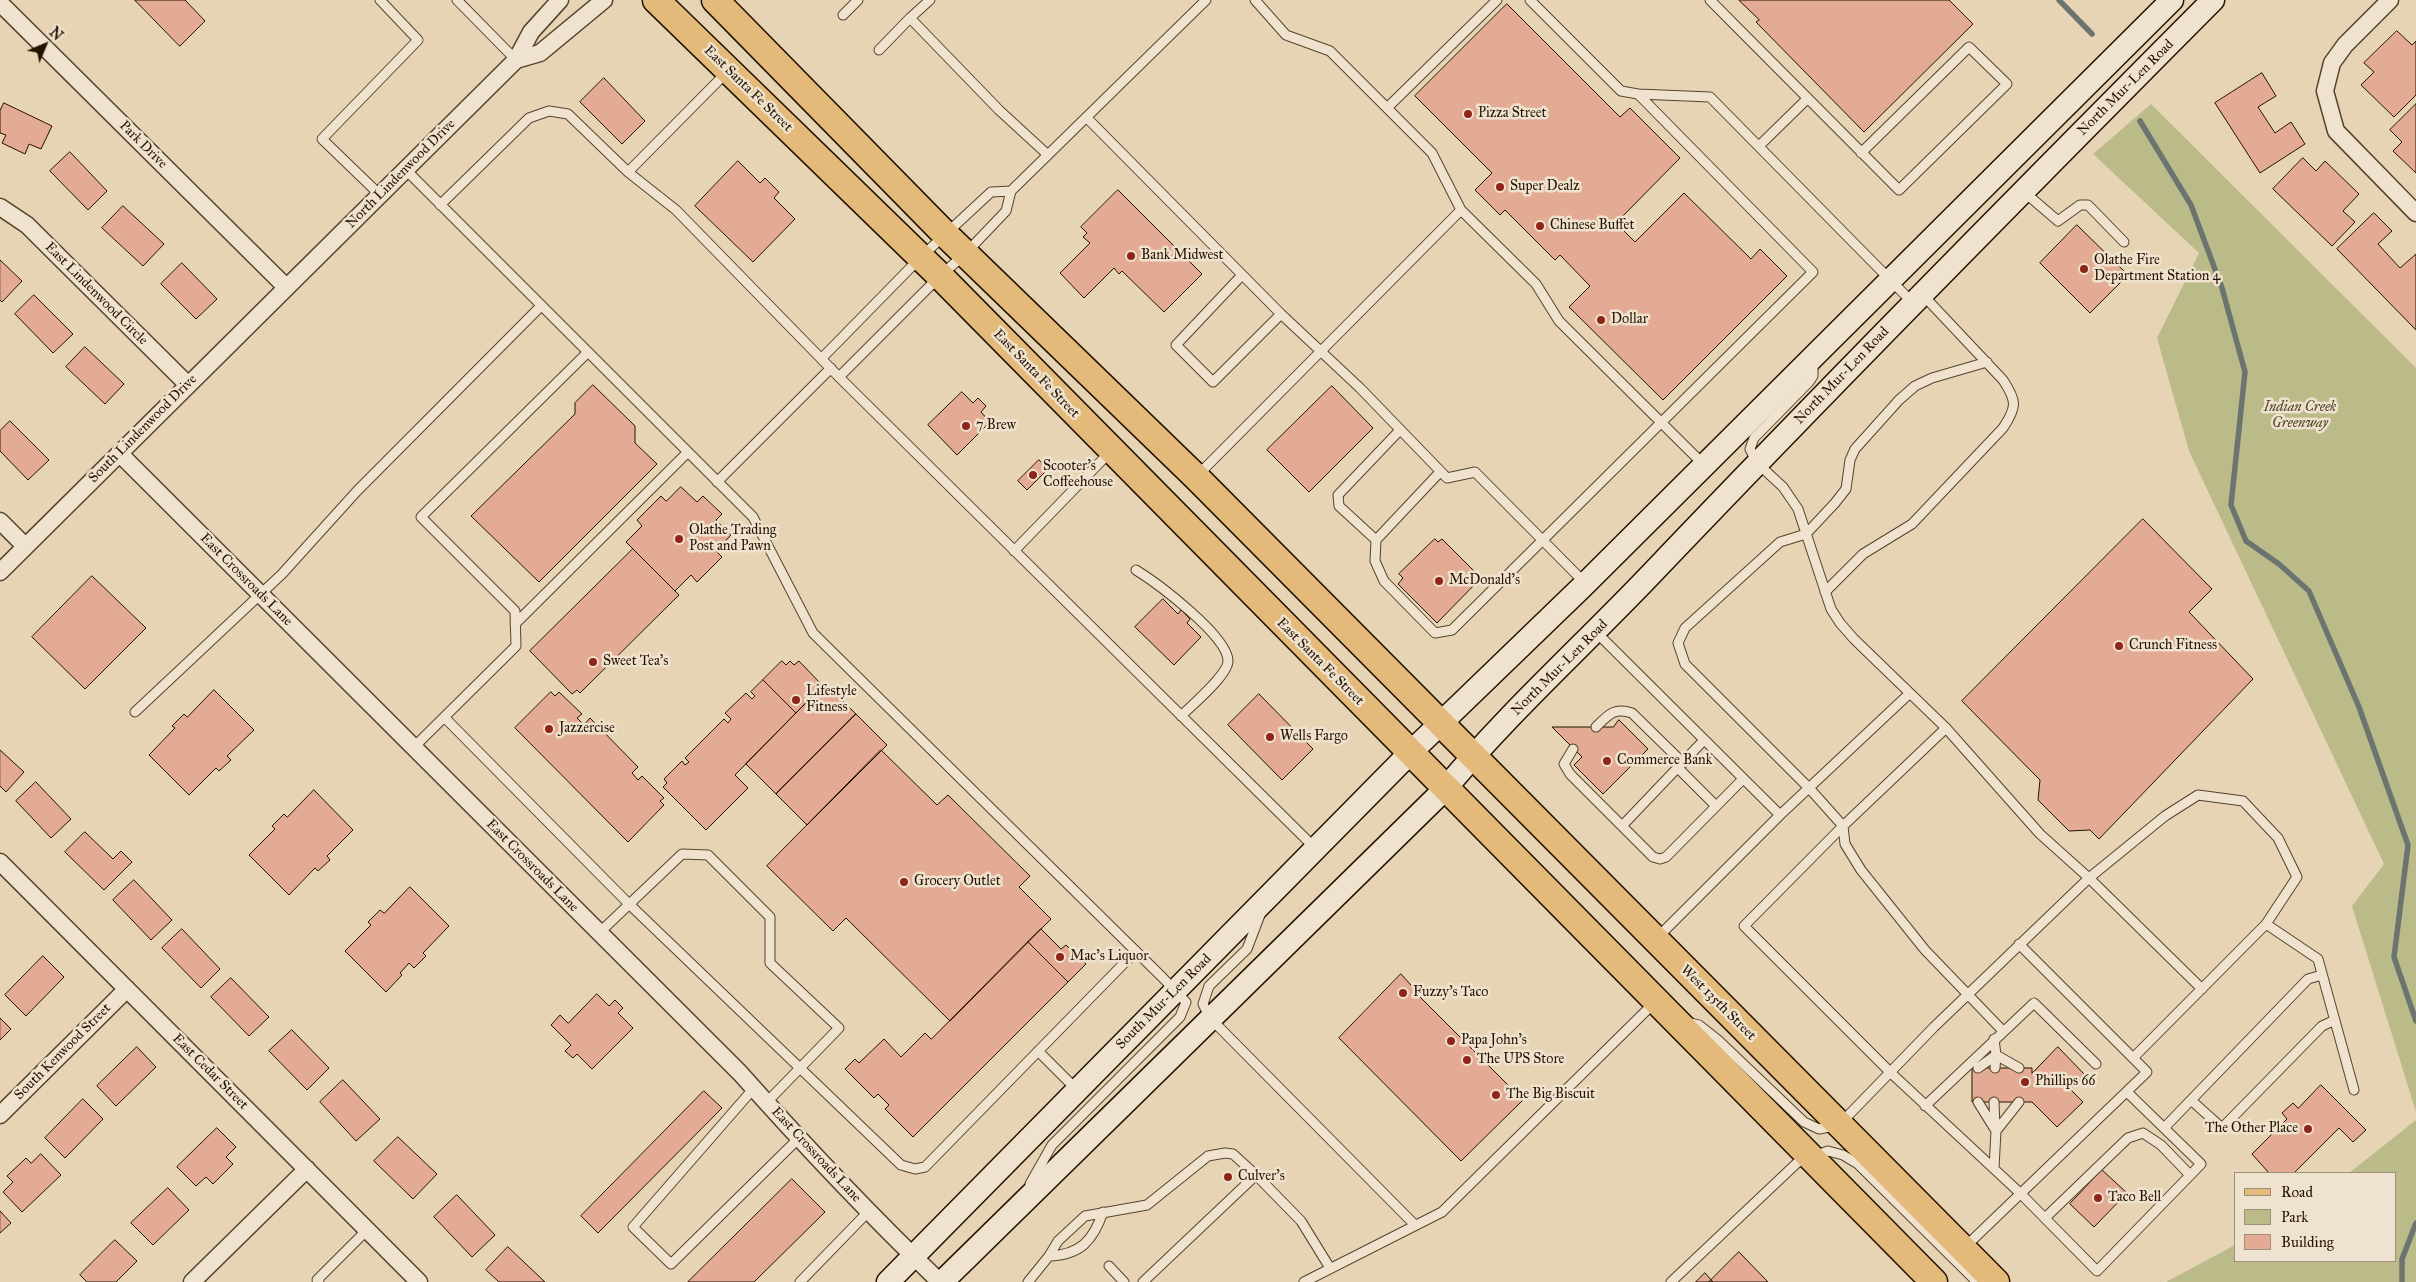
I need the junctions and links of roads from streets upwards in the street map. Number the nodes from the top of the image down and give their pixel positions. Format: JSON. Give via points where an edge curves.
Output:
{"nodes":[{"id":1,"x":560,"y":0,"type":"edge"},
{"id":2,"x":604,"y":0,"type":"edge"},
{"id":3,"x":656,"y":0,"type":"edge"},
{"id":4,"x":715,"y":0,"type":"edge"},
{"id":5,"x":2172,"y":0,"type":"edge"},
{"id":6,"x":2213,"y":0,"type":"edge"},
{"id":7,"x":2390,"y":0,"type":"edge"},
{"id":8,"x":0,"y":3,"type":"edge"},
{"id":9,"x":516,"y":60,"type":"junction"},
{"id":10,"x":0,"y":208,"type":"edge"},
{"id":11,"x":2416,"y":213,"type":"edge"},
{"id":12,"x":286,"y":287,"type":"junction"},
{"id":13,"x":188,"y":385,"type":"junction"},
{"id":14,"x":120,"y":454,"type":"junction"},
{"id":15,"x":0,"y":521,"type":"edge"},
{"id":16,"x":26,"y":546,"type":"junction"},
{"id":17,"x":0,"y":572,"type":"edge"},
{"id":18,"x":1440,"y":723,"type":"junction"},
{"id":19,"x":1410,"y":753,"type":"junction"},
{"id":20,"x":1473,"y":755,"type":"junction"},
{"id":21,"x":1445,"y":789,"type":"junction"},
{"id":22,"x":0,"y":862,"type":"edge"},
{"id":23,"x":126,"y":989,"type":"junction"},
{"id":24,"x":0,"y":1115,"type":"edge"},
{"id":25,"x":307,"y":1169,"type":"junction"},
{"id":26,"x":913,"y":1256,"type":"junction"},
{"id":27,"x":192,"y":1282,"type":"edge"},
{"id":28,"x":419,"y":1282,"type":"edge"},
{"id":29,"x":888,"y":1282,"type":"edge"},
{"id":30,"x":941,"y":1282,"type":"edge"},
{"id":31,"x":1934,"y":1282,"type":"edge"},
{"id":32,"x":1996,"y":1282,"type":"edge"}],
"edges":[{"from":1,"to":9,"type":"street","name":"North Lindenwood Drive","via":[[531,32]]},
{"from":2,"to":9,"type":"street","name":"North Lindenwood Drive","via":[[540,53]]},
{"from":3,"to":19,"type":"main road","name":"East Santa Fe Street","via":[[921,257]]},
{"from":4,"to":18,"type":"main road","via":[[965,254],[1196,477]]},
{"from":5,"to":18,"type":"main road","via":[[1586,584]]},
{"from":6,"to":20,"type":"main road","name":"North Mur-Len Road"},
{"from":7,"to":11,"type":"street","via":[[2332,63],[2325,90],[2336,131]]},
{"from":8,"to":12,"type":"street","name":"Park Drive"},
{"from":9,"to":12,"type":"street","name":"North Lindenwood Drive"},
{"from":10,"to":13,"type":"street","name":"East Lindenwood Circle","via":[[27,225]]},
{"from":12,"to":13,"type":"street","name":"South Lindenwood Drive"},
{"from":13,"to":14,"type":"street","name":"South Lindenwood Drive"},
{"from":14,"to":16,"type":"street","name":"South Lindenwood Drive"},
{"from":14,"to":26,"type":"street","name":"East Crossroads Lane","via":[[754,1088],[798,1139]]},
{"from":15,"to":16,"type":"street"},
{"from":16,"to":17,"type":"street","name":"South Lindenwood Drive"},
{"from":18,"to":19,"type":"main road","name":"South Mur-Len Road"},
{"from":18,"to":20,"type":"main road","name":"West 135th Street"},
{"from":19,"to":21,"type":"main road"},
{"from":19,"to":26,"type":"main road","name":"South Mur-Len Road"},
{"from":20,"to":21,"type":"main road"},
{"from":20,"to":32,"type":"main road","name":"West 135th Street"},
{"from":21,"to":30,"type":"main road"},
{"from":21,"to":31,"type":"main road"},
{"from":22,"to":23,"type":"street","name":"East Cedar Street"},
{"from":23,"to":24,"type":"street","name":"South Kenwood Street"},
{"from":23,"to":25,"type":"street","name":"East Cedar Street"},
{"from":25,"to":27,"type":"street"},
{"from":25,"to":28,"type":"street","name":"East Cedar Street"},
{"from":26,"to":29,"type":"main road","name":"South Mur-Len Road"},
{"from":26,"to":30,"type":"street","name":"East Crossroads Lane"}]}
